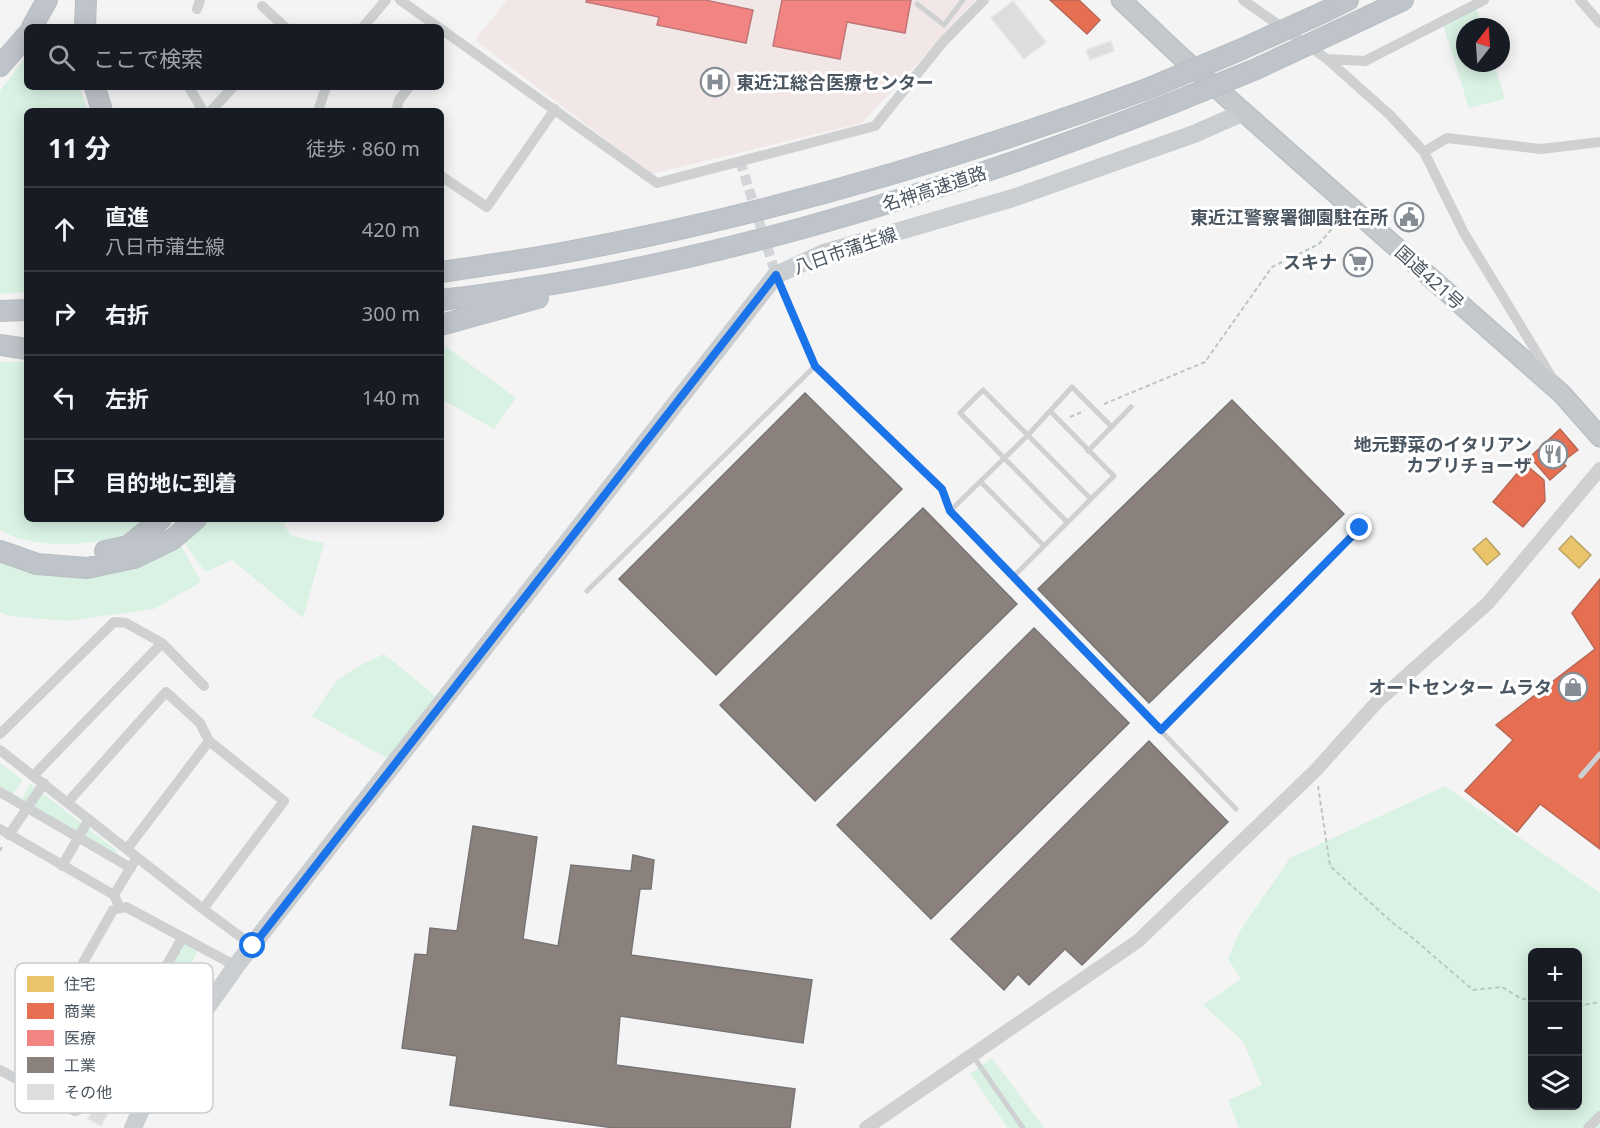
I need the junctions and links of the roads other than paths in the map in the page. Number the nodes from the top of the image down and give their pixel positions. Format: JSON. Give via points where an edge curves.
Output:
{"nodes":[{"id":1,"x":47,"y":0,"type":"edge"},
{"id":2,"x":86,"y":0,"type":"edge"},
{"id":3,"x":386,"y":0,"type":"edge"},
{"id":4,"x":399,"y":0,"type":"edge"},
{"id":5,"x":963,"y":0,"type":"edge"},
{"id":6,"x":984,"y":0,"type":"edge"},
{"id":7,"x":1121,"y":0,"type":"edge"},
{"id":8,"x":1243,"y":0,"type":"edge"},
{"id":9,"x":1348,"y":0,"type":"edge"},
{"id":10,"x":1403,"y":0,"type":"edge"},
{"id":11,"x":1484,"y":0,"type":"edge"},
{"id":12,"x":1580,"y":0,"type":"edge"},
{"id":13,"x":917,"y":4,"type":"dead end"},
{"id":14,"x":262,"y":6,"type":"dead end"},
{"id":15,"x":1600,"y":22,"type":"edge"},
{"id":16,"x":34,"y":24,"type":"edge"},
{"id":17,"x":85,"y":24,"type":"edge"},
{"id":18,"x":282,"y":24,"type":"edge"},
{"id":19,"x":366,"y":24,"type":"edge"},
{"id":20,"x":434,"y":24,"type":"edge"},
{"id":21,"x":444,"y":31,"type":"edge"},
{"id":22,"x":24,"y":38,"type":"edge"},
{"id":23,"x":1327,"y":59,"type":"junction"},
{"id":24,"x":0,"y":66,"type":"edge"},
{"id":25,"x":96,"y":90,"type":"edge"},
{"id":26,"x":191,"y":90,"type":"edge"},
{"id":27,"x":230,"y":90,"type":"edge"},
{"id":28,"x":325,"y":90,"type":"edge"},
{"id":29,"x":407,"y":90,"type":"edge"},
{"id":30,"x":101,"y":108,"type":"edge"},
{"id":31,"x":201,"y":108,"type":"edge"},
{"id":32,"x":214,"y":108,"type":"edge"},
{"id":33,"x":319,"y":108,"type":"edge"},
{"id":34,"x":397,"y":108,"type":"edge"},
{"id":35,"x":555,"y":109,"type":"junction"},
{"id":36,"x":1244,"y":112,"type":"junction"},
{"id":37,"x":1600,"y":142,"type":"edge"},
{"id":38,"x":1424,"y":152,"type":"junction"},
{"id":39,"x":444,"y":178,"type":"edge"},
{"id":40,"x":831,"y":221,"type":"junction"},
{"id":41,"x":444,"y":272,"type":"edge"},
{"id":42,"x":776,"y":275,"type":"junction"},
{"id":43,"x":444,"y":300,"type":"edge"},
{"id":44,"x":24,"y":310,"type":"edge"},
{"id":45,"x":0,"y":311,"type":"edge"},
{"id":46,"x":444,"y":324,"type":"edge"},
{"id":47,"x":24,"y":334,"type":"edge"},
{"id":48,"x":0,"y":335,"type":"edge"},
{"id":49,"x":0,"y":345,"type":"edge"},
{"id":50,"x":24,"y":349,"type":"edge"},
{"id":51,"x":815,"y":366,"type":"junction"},
{"id":52,"x":1563,"y":394,"type":"junction"},
{"id":53,"x":1131,"y":407,"type":"dead end"},
{"id":54,"x":1050,"y":411,"type":"junction"},
{"id":55,"x":1112,"y":427,"type":"junction"},
{"id":56,"x":1028,"y":436,"type":"junction"},
{"id":57,"x":1600,"y":438,"type":"edge"},
{"id":58,"x":1089,"y":451,"type":"junction"},
{"id":59,"x":1004,"y":458,"type":"junction"},
{"id":60,"x":1600,"y":469,"type":"edge"},
{"id":61,"x":981,"y":482,"type":"junction"},
{"id":62,"x":1090,"y":498,"type":"junction"},
{"id":63,"x":950,"y":511,"type":"junction"},
{"id":64,"x":157,"y":522,"type":"edge"},
{"id":65,"x":193,"y":522,"type":"edge"},
{"id":66,"x":1067,"y":522,"type":"junction"},
{"id":67,"x":1360,"y":528,"type":"dead end"},
{"id":68,"x":0,"y":538,"type":"edge"},
{"id":69,"x":1044,"y":546,"type":"junction"},
{"id":70,"x":0,"y":551,"type":"edge"},
{"id":71,"x":1014,"y":576,"type":"junction"},
{"id":72,"x":587,"y":591,"type":"dead end"},
{"id":73,"x":162,"y":643,"type":"junction"},
{"id":74,"x":204,"y":686,"type":"dead end"},
{"id":75,"x":1161,"y":730,"type":"junction"},
{"id":76,"x":0,"y":734,"type":"edge"},
{"id":77,"x":209,"y":741,"type":"junction"},
{"id":78,"x":0,"y":750,"type":"edge"},
{"id":79,"x":1600,"y":754,"type":"edge"},
{"id":80,"x":33,"y":776,"type":"junction"},
{"id":81,"x":1581,"y":776,"type":"dead end"},
{"id":82,"x":44,"y":783,"type":"junction"},
{"id":83,"x":0,"y":792,"type":"edge"},
{"id":84,"x":68,"y":802,"type":"junction"},
{"id":85,"x":27,"y":808,"type":"junction"},
{"id":86,"x":1236,"y":809,"type":"dead end"},
{"id":87,"x":89,"y":819,"type":"junction"},
{"id":88,"x":5,"y":832,"type":"edge"},
{"id":89,"x":78,"y":838,"type":"junction"},
{"id":90,"x":127,"y":849,"type":"junction"},
{"id":91,"x":137,"y":856,"type":"junction"},
{"id":92,"x":62,"y":866,"type":"junction"},
{"id":93,"x":130,"y":868,"type":"junction"},
{"id":94,"x":114,"y":896,"type":"junction"},
{"id":95,"x":120,"y":908,"type":"junction"},
{"id":96,"x":203,"y":909,"type":"junction"},
{"id":97,"x":182,"y":938,"type":"junction"},
{"id":98,"x":253,"y":946,"type":"junction"},
{"id":99,"x":84,"y":963,"type":"edge"},
{"id":100,"x":168,"y":963,"type":"edge"},
{"id":101,"x":236,"y":966,"type":"junction"},
{"id":102,"x":213,"y":999,"type":"edge"},
{"id":103,"x":973,"y":1056,"type":"junction"},
{"id":104,"x":0,"y":1070,"type":"edge"},
{"id":105,"x":15,"y":1079,"type":"edge"},
{"id":106,"x":139,"y":1113,"type":"edge"},
{"id":107,"x":1600,"y":1116,"type":"edge"},
{"id":108,"x":133,"y":1128,"type":"edge"},
{"id":109,"x":866,"y":1128,"type":"edge"},
{"id":110,"x":1023,"y":1128,"type":"edge"},
{"id":111,"x":1588,"y":1128,"type":"edge"}],
"edges":[{"from":1,"to":16,"type":"highway"},
{"from":2,"to":17,"type":"highway"},
{"from":3,"to":19,"type":"street"},
{"from":4,"to":20,"type":"street"},
{"from":5,"to":13,"type":"lane","via":[[944,25]]},
{"from":6,"to":35,"type":"street","via":[[943,42],[875,126],[657,183]]},
{"from":7,"to":36,"type":"highway","name":"国道421号"},
{"from":8,"to":23,"type":"street"},
{"from":9,"to":41,"type":"highway","name":"名神高速道路","bridge":true,"via":[[1152,87],[968,151],[825,192],[646,236]]},
{"from":10,"to":40,"type":"highway","name":"名神高速道路","bridge":true,"via":[[1256,69],[1101,131]]},
{"from":11,"to":23,"type":"street","via":[[1365,61]]},
{"from":12,"to":15,"type":"street"},
{"from":14,"to":18,"type":"street"},
{"from":21,"to":35,"type":"street"},
{"from":22,"to":24,"type":"highway"},
{"from":23,"to":38,"type":"street","via":[[1390,115]]},
{"from":25,"to":30,"type":"highway"},
{"from":26,"to":31,"type":"street"},
{"from":27,"to":32,"type":"street"},
{"from":28,"to":33,"type":"street"},
{"from":29,"to":34,"type":"street"},
{"from":35,"to":39,"type":"street","via":[[487,207]]},
{"from":36,"to":42,"type":"main road","name":"八日市蒲生線","via":[[1194,134],[1013,198],[824,253]]},
{"from":36,"to":52,"type":"highway","name":"国道421号"},
{"from":37,"to":38,"type":"street","via":[[1542,150],[1447,138]]},
{"from":38,"to":52,"type":"street","via":[[1464,233]]},
{"from":40,"to":43,"type":"highway","name":"名神高速道路","via":[[675,261]]},
{"from":40,"to":46,"type":"highway","via":[[688,266],[515,303]]},
{"from":42,"to":51,"type":"lane"},
{"from":42,"to":98,"type":"main road","name":"八日市蒲生線"},
{"from":44,"to":45,"type":"highway"},
{"from":47,"to":48,"type":"highway"},
{"from":49,"to":50,"type":"highway"},
{"from":51,"to":63,"type":"lane","via":[[942,489]]},
{"from":51,"to":72,"type":"lane"},
{"from":52,"to":57,"type":"highway","name":"国道421号"},
{"from":53,"to":55,"type":"lane"},
{"from":54,"to":55,"type":"lane","via":[[1072,387]]},
{"from":54,"to":56,"type":"lane"},
{"from":54,"to":58,"type":"lane"},
{"from":55,"to":58,"type":"lane"},
{"from":56,"to":59,"type":"lane"},
{"from":56,"to":59,"type":"lane","via":[[983,390],[960,413]]},
{"from":56,"to":62,"type":"lane"},
{"from":58,"to":62,"type":"lane","via":[[1113,476]]},
{"from":59,"to":61,"type":"lane"},
{"from":59,"to":66,"type":"lane"},
{"from":60,"to":103,"type":"street","via":[[1488,603],[1377,702],[1316,770],[1138,941]]},
{"from":61,"to":63,"type":"lane"},
{"from":61,"to":69,"type":"lane"},
{"from":62,"to":66,"type":"lane"},
{"from":63,"to":71,"type":"lane"},
{"from":64,"to":68,"type":"highway","via":[[128,546],[84,555],[39,553]]},
{"from":65,"to":70,"type":"highway","via":[[173,539],[134,558],[87,568],[37,564]]},
{"from":66,"to":69,"type":"lane"},
{"from":67,"to":75,"type":"lane"},
{"from":69,"to":71,"type":"lane"},
{"from":71,"to":75,"type":"lane"},
{"from":73,"to":74,"type":"street"},
{"from":73,"to":76,"type":"street","via":[[126,623],[114,622]]},
{"from":73,"to":80,"type":"street"},
{"from":75,"to":86,"type":"lane"},
{"from":77,"to":84,"type":"street","via":[[200,723],[166,692]]},
{"from":77,"to":90,"type":"street"},
{"from":77,"to":96,"type":"street","via":[[284,801]]},
{"from":78,"to":80,"type":"street"},
{"from":79,"to":81,"type":"lane"},
{"from":80,"to":82,"type":"street"},
{"from":82,"to":84,"type":"street"},
{"from":82,"to":85,"type":"street"},
{"from":83,"to":85,"type":"street"},
{"from":84,"to":87,"type":"street"},
{"from":85,"to":88,"type":"street"},
{"from":85,"to":89,"type":"street"},
{"from":87,"to":89,"type":"street"},
{"from":87,"to":90,"type":"street"},
{"from":88,"to":92,"type":"street"},
{"from":89,"to":92,"type":"street"},
{"from":89,"to":93,"type":"street"},
{"from":90,"to":91,"type":"street"},
{"from":91,"to":93,"type":"street"},
{"from":91,"to":96,"type":"street"},
{"from":92,"to":94,"type":"street"},
{"from":93,"to":94,"type":"street"},
{"from":94,"to":95,"type":"street"},
{"from":95,"to":97,"type":"street","via":[[126,907]]},
{"from":95,"to":99,"type":"street","via":[[114,910]]},
{"from":96,"to":98,"type":"street"},
{"from":97,"to":100,"type":"street"},
{"from":97,"to":101,"type":"street"},
{"from":98,"to":101,"type":"main road","name":"八日市蒲生線"},
{"from":101,"to":102,"type":"main road","name":"八日市蒲生線"},
{"from":103,"to":109,"type":"street"},
{"from":103,"to":110,"type":"lane"},
{"from":104,"to":105,"type":"street"},
{"from":106,"to":108,"type":"main road","name":"八日市蒲生線"},
{"from":107,"to":111,"type":"street"}]}
